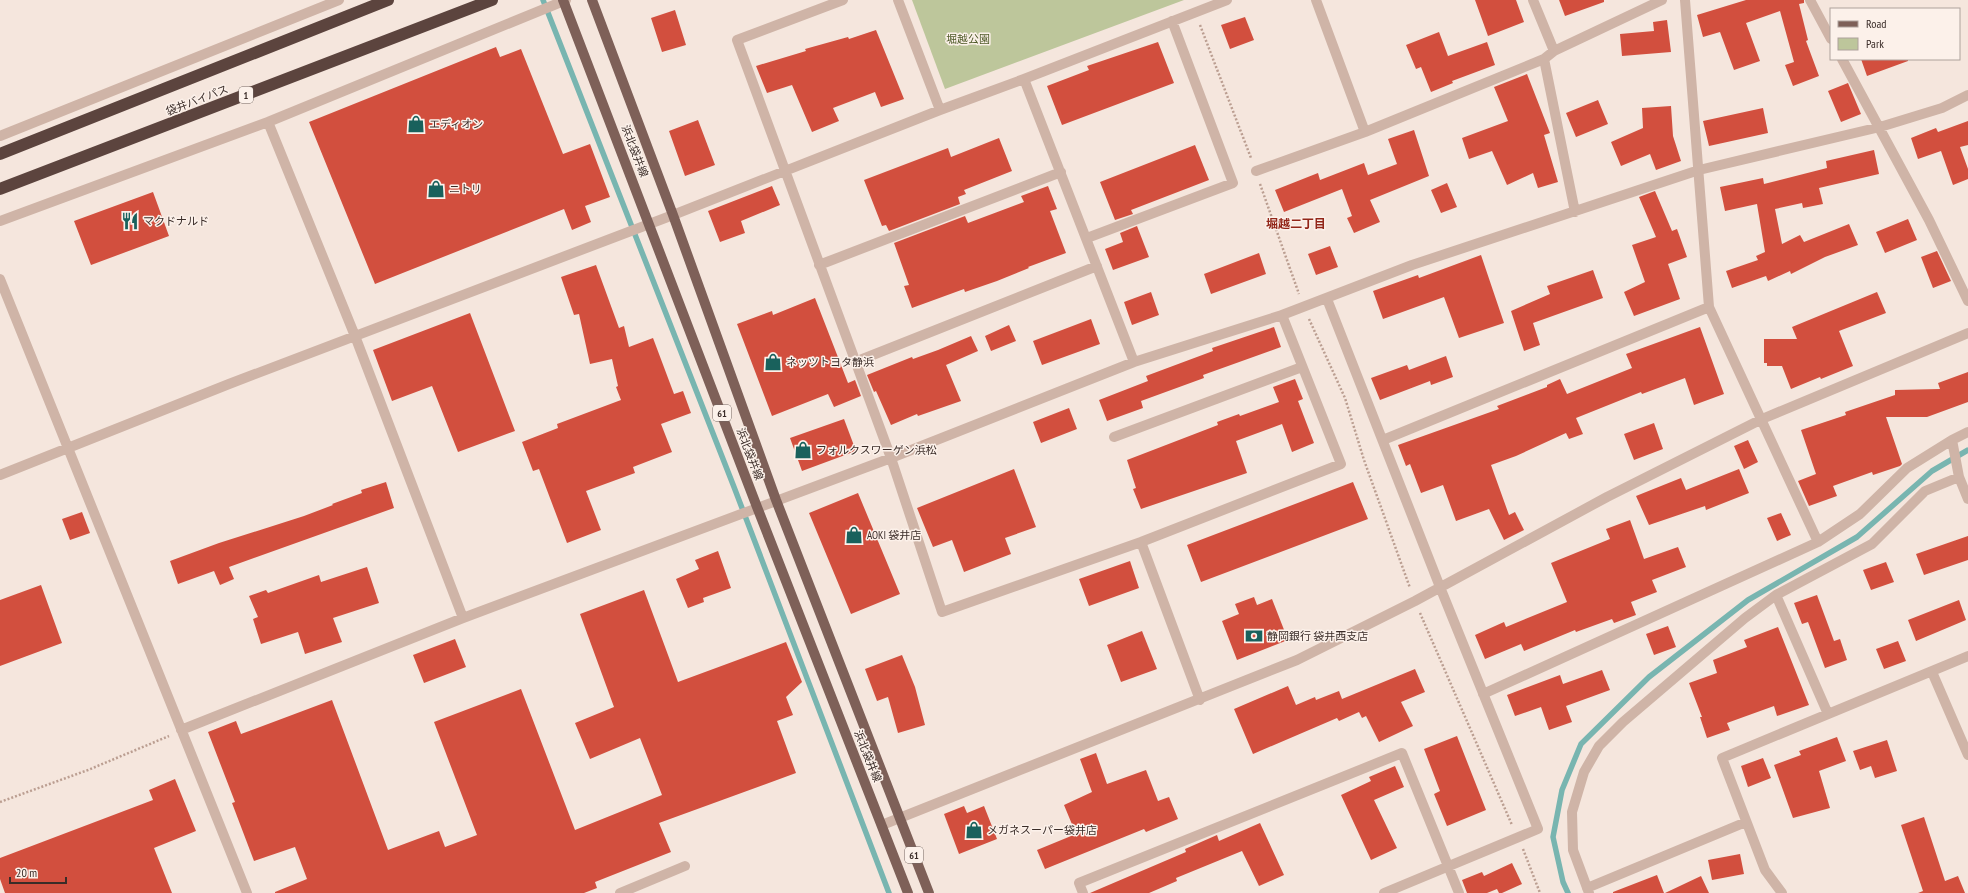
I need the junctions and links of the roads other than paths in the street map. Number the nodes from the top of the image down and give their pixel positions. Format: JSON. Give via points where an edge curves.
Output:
{"nodes":[{"id":1,"x":339,"y":0,"type":"edge"},
{"id":2,"x":388,"y":0,"type":"edge"},
{"id":3,"x":492,"y":0,"type":"edge"},
{"id":4,"x":564,"y":0,"type":"edge"},
{"id":5,"x":592,"y":0,"type":"edge"},
{"id":6,"x":843,"y":0,"type":"edge"},
{"id":7,"x":898,"y":0,"type":"edge"},
{"id":8,"x":1226,"y":0,"type":"edge"},
{"id":9,"x":1316,"y":0,"type":"edge"},
{"id":10,"x":1533,"y":0,"type":"edge"},
{"id":11,"x":1662,"y":0,"type":"edge"},
{"id":12,"x":1685,"y":0,"type":"edge"},
{"id":13,"x":1810,"y":0,"type":"edge"},
{"id":14,"x":1172,"y":21,"type":"junction"},
{"id":15,"x":1830,"y":37,"type":"edge"},
{"id":16,"x":1554,"y":51,"type":"junction"},
{"id":17,"x":1544,"y":59,"type":"junction"},
{"id":18,"x":1843,"y":60,"type":"edge"},
{"id":19,"x":1024,"y":79,"type":"junction"},
{"id":20,"x":1968,"y":95,"type":"edge"},
{"id":21,"x":940,"y":110,"type":"junction"},
{"id":22,"x":268,"y":122,"type":"junction"},
{"id":23,"x":1880,"y":127,"type":"junction"},
{"id":24,"x":1365,"y":132,"type":"junction"},
{"id":25,"x":0,"y":136,"type":"edge"},
{"id":26,"x":0,"y":154,"type":"edge"},
{"id":27,"x":1699,"y":170,"type":"junction"},
{"id":28,"x":784,"y":171,"type":"junction"},
{"id":29,"x":1256,"y":171,"type":"dead end"},
{"id":30,"x":1061,"y":172,"type":"junction"},
{"id":31,"x":0,"y":190,"type":"edge"},
{"id":32,"x":1575,"y":212,"type":"junction"},
{"id":33,"x":673,"y":215,"type":"junction"},
{"id":34,"x":0,"y":221,"type":"edge"},
{"id":35,"x":650,"y":224,"type":"junction"},
{"id":36,"x":1087,"y":238,"type":"junction"},
{"id":37,"x":819,"y":265,"type":"junction"},
{"id":38,"x":1097,"y":266,"type":"junction"},
{"id":39,"x":0,"y":279,"type":"edge"},
{"id":40,"x":1327,"y":299,"type":"junction"},
{"id":41,"x":1968,"y":302,"type":"edge"},
{"id":42,"x":1709,"y":307,"type":"junction"},
{"id":43,"x":1282,"y":315,"type":"junction"},
{"id":44,"x":1968,"y":333,"type":"edge"},
{"id":45,"x":355,"y":336,"type":"junction"},
{"id":46,"x":855,"y":362,"type":"junction"},
{"id":47,"x":1134,"y":362,"type":"junction"},
{"id":48,"x":1302,"y":367,"type":"junction"},
{"id":49,"x":1762,"y":419,"type":"junction"},
{"id":50,"x":1968,"y":432,"type":"edge"},
{"id":51,"x":1114,"y":437,"type":"dead end"},
{"id":52,"x":1383,"y":440,"type":"junction"},
{"id":53,"x":1952,"y":440,"type":"junction"},
{"id":54,"x":68,"y":448,"type":"junction"},
{"id":55,"x":891,"y":458,"type":"junction"},
{"id":56,"x":0,"y":475,"type":"edge"},
{"id":57,"x":1959,"y":477,"type":"junction"},
{"id":58,"x":1968,"y":499,"type":"edge"},
{"id":59,"x":776,"y":500,"type":"junction"},
{"id":60,"x":757,"y":507,"type":"junction"},
{"id":61,"x":1141,"y":542,"type":"junction"},
{"id":62,"x":1818,"y":542,"type":"junction"},
{"id":63,"x":1440,"y":587,"type":"junction"},
{"id":64,"x":1776,"y":595,"type":"junction"},
{"id":65,"x":463,"y":618,"type":"junction"},
{"id":66,"x":1968,"y":656,"type":"edge"},
{"id":67,"x":1932,"y":672,"type":"junction"},
{"id":68,"x":1483,"y":694,"type":"junction"},
{"id":69,"x":1200,"y":700,"type":"junction"},
{"id":70,"x":1828,"y":714,"type":"junction"},
{"id":71,"x":181,"y":730,"type":"junction"},
{"id":72,"x":1968,"y":755,"type":"edge"},
{"id":73,"x":900,"y":818,"type":"junction"},
{"id":74,"x":1746,"y":822,"type":"junction"},
{"id":75,"x":882,"y":825,"type":"junction"},
{"id":76,"x":685,"y":866,"type":"dead end"},
{"id":77,"x":1449,"y":866,"type":"junction"},
{"id":78,"x":1588,"y":890,"type":"edge"},
{"id":79,"x":248,"y":893,"type":"edge"},
{"id":80,"x":620,"y":893,"type":"edge"},
{"id":81,"x":908,"y":893,"type":"edge"},
{"id":82,"x":929,"y":893,"type":"edge"},
{"id":83,"x":1083,"y":893,"type":"edge"},
{"id":84,"x":1384,"y":893,"type":"edge"},
{"id":85,"x":1460,"y":893,"type":"edge"},
{"id":86,"x":1781,"y":893,"type":"edge"}],
"edges":[{"from":1,"to":25,"type":"street"},
{"from":2,"to":26,"type":"highway","name":"袋井バイパス"},
{"from":3,"to":31,"type":"highway","name":"袋井バイパス","number":"1"},
{"from":4,"to":22,"type":"street"},
{"from":4,"to":35,"type":"main road","name":"浜北袋井線","number":"61"},
{"from":5,"to":33,"type":"main road","name":"浜北袋井線","number":"61"},
{"from":6,"to":28,"type":"street","via":[[737,40]]},
{"from":7,"to":21,"type":"street"},
{"from":8,"to":14,"type":"street"},
{"from":9,"to":24,"type":"street"},
{"from":10,"to":16,"type":"street"},
{"from":11,"to":16,"type":"street"},
{"from":12,"to":27,"type":"street"},
{"from":13,"to":15,"type":"street"},
{"from":14,"to":19,"type":"street"},
{"from":14,"to":36,"type":"street","via":[[1233,183]]},
{"from":16,"to":17,"type":"street"},
{"from":17,"to":24,"type":"street"},
{"from":17,"to":32,"type":"street"},
{"from":18,"to":23,"type":"street"},
{"from":19,"to":21,"type":"street"},
{"from":19,"to":30,"type":"street"},
{"from":20,"to":23,"type":"street","via":[[1942,108]]},
{"from":21,"to":28,"type":"street"},
{"from":22,"to":34,"type":"street"},
{"from":22,"to":45,"type":"street"},
{"from":23,"to":27,"type":"street"},
{"from":23,"to":41,"type":"street"},
{"from":24,"to":29,"type":"street"},
{"from":27,"to":32,"type":"street"},
{"from":27,"to":42,"type":"street"},
{"from":28,"to":33,"type":"street"},
{"from":28,"to":37,"type":"street"},
{"from":30,"to":36,"type":"street"},
{"from":30,"to":37,"type":"street"},
{"from":32,"to":40,"type":"street","via":[[1412,265]]},
{"from":33,"to":35,"type":"street"},
{"from":33,"to":59,"type":"main road","name":"浜北袋井線","number":"61"},
{"from":35,"to":45,"type":"street"},
{"from":35,"to":60,"type":"main road","name":"浜北袋井線","number":"61"},
{"from":36,"to":38,"type":"street"},
{"from":37,"to":46,"type":"street"},
{"from":38,"to":46,"type":"street"},
{"from":38,"to":47,"type":"street"},
{"from":39,"to":54,"type":"street"},
{"from":40,"to":43,"type":"street"},
{"from":40,"to":52,"type":"street"},
{"from":42,"to":49,"type":"street"},
{"from":42,"to":52,"type":"street"},
{"from":43,"to":47,"type":"street"},
{"from":43,"to":48,"type":"street"},
{"from":44,"to":49,"type":"street"},
{"from":45,"to":54,"type":"street"},
{"from":45,"to":65,"type":"street"},
{"from":46,"to":55,"type":"street"},
{"from":47,"to":55,"type":"street"},
{"from":48,"to":51,"type":"street"},
{"from":48,"to":61,"type":"street","via":[[1341,464]]},
{"from":49,"to":62,"type":"street"},
{"from":49,"to":63,"type":"street","via":[[1607,497]]},
{"from":50,"to":53,"type":"street"},
{"from":52,"to":63,"type":"street"},
{"from":53,"to":57,"type":"street"},
{"from":53,"to":62,"type":"street","via":[[1907,468],[1860,514]]},
{"from":54,"to":56,"type":"street"},
{"from":54,"to":71,"type":"street"},
{"from":55,"to":59,"type":"street"},
{"from":55,"to":61,"type":"street","via":[[942,612]]},
{"from":57,"to":58,"type":"street"},
{"from":57,"to":64,"type":"street","via":[[1925,490],[1872,544]]},
{"from":59,"to":60,"type":"street"},
{"from":59,"to":73,"type":"main road","name":"浜北袋井線","number":"61"},
{"from":60,"to":65,"type":"street"},
{"from":60,"to":75,"type":"main road","name":"浜北袋井線","number":"61"},
{"from":61,"to":69,"type":"street"},
{"from":62,"to":68,"type":"street"},
{"from":63,"to":68,"type":"street"},
{"from":63,"to":69,"type":"street","via":[[1297,660]]},
{"from":64,"to":70,"type":"street"},
{"from":64,"to":78,"type":"street","via":[[1745,618],[1623,722],[1599,746],[1584,772],[1572,812],[1573,850]]},
{"from":65,"to":71,"type":"street"},
{"from":66,"to":67,"type":"street"},
{"from":67,"to":70,"type":"street"},
{"from":67,"to":72,"type":"street"},
{"from":68,"to":77,"type":"street","via":[[1538,829]]},
{"from":69,"to":73,"type":"street"},
{"from":70,"to":74,"type":"street","via":[[1722,758]]},
{"from":71,"to":79,"type":"street"},
{"from":73,"to":75,"type":"street"},
{"from":73,"to":82,"type":"main road","name":"浜北袋井線","number":"61"},
{"from":74,"to":78,"type":"street"},
{"from":74,"to":86,"type":"street","via":[[1765,870]]},
{"from":75,"to":81,"type":"main road","name":"浜北袋井線","number":"61"},
{"from":76,"to":80,"type":"street"},
{"from":77,"to":83,"type":"street","via":[[1402,753],[1079,883]]},
{"from":77,"to":84,"type":"street"},
{"from":77,"to":85,"type":"street"}]}
